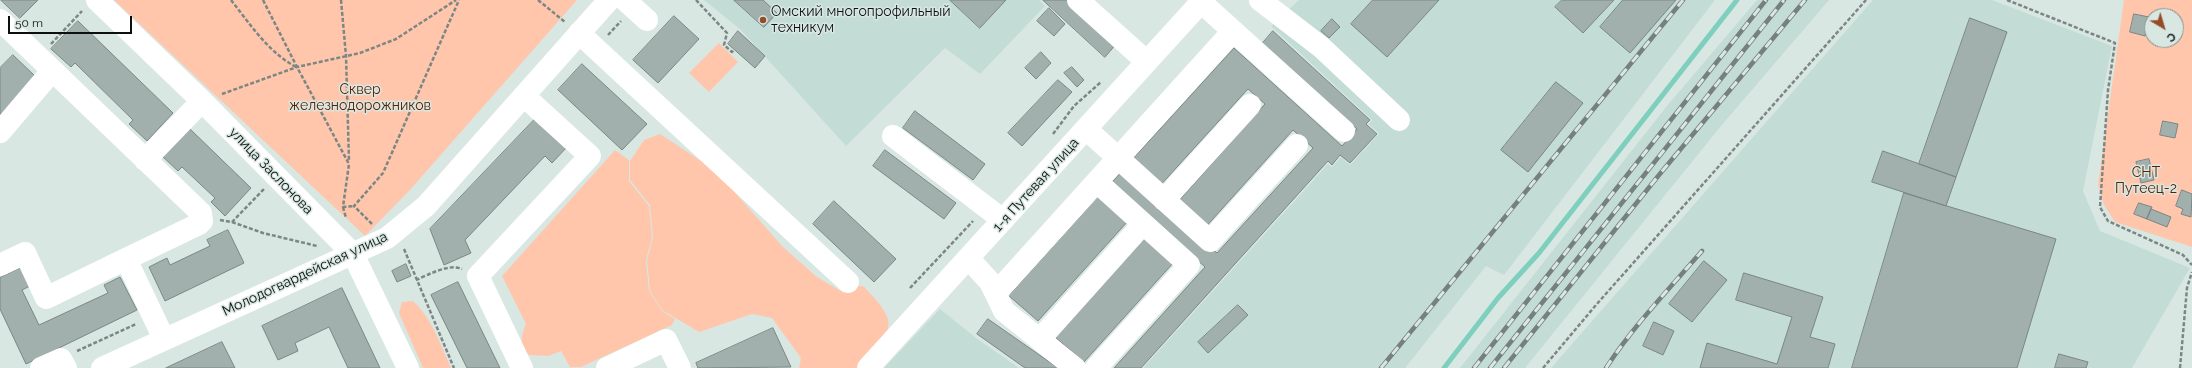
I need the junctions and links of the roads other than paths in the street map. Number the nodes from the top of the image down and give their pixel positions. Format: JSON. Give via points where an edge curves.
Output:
{"nodes":[{"id":1,"x":609,"y":0,"type":"edge"},
{"id":2,"x":1078,"y":0,"type":"edge"},
{"id":3,"x":1260,"y":0,"type":"edge"},
{"id":4,"x":92,"y":3,"type":"edge"},
{"id":5,"x":1196,"y":3,"type":"edge"},
{"id":6,"x":0,"y":20,"type":"edge"},
{"id":7,"x":1233,"y":31,"type":"junction"},
{"id":8,"x":579,"y":34,"type":"junction"},
{"id":9,"x":1147,"y":62,"type":"junction"},
{"id":10,"x":45,"y":64,"type":"junction"},
{"id":11,"x":524,"y":96,"type":"junction"},
{"id":12,"x":202,"y":101,"type":"junction"},
{"id":13,"x":1250,"y":105,"type":"dead end"},
{"id":14,"x":1399,"y":120,"type":"dead end"},
{"id":15,"x":1086,"y":129,"type":"junction"},
{"id":16,"x":1344,"y":131,"type":"dead end"},
{"id":17,"x":0,"y":132,"type":"edge"},
{"id":18,"x":893,"y":136,"type":"dead end"},
{"id":19,"x":1297,"y":145,"type":"dead end"},
{"id":20,"x":1118,"y":158,"type":"junction"},
{"id":21,"x":145,"y":160,"type":"junction"},
{"id":22,"x":1096,"y":182,"type":"junction"},
{"id":23,"x":1164,"y":200,"type":"junction"},
{"id":24,"x":1003,"y":220,"type":"junction"},
{"id":25,"x":1143,"y":224,"type":"junction"},
{"id":26,"x":353,"y":254,"type":"junction"},
{"id":27,"x":126,"y":259,"type":"junction"},
{"id":28,"x":969,"y":259,"type":"junction"},
{"id":29,"x":0,"y":265,"type":"edge"},
{"id":30,"x":848,"y":282,"type":"dead end"},
{"id":31,"x":996,"y":293,"type":"junction"},
{"id":32,"x":164,"y":339,"type":"junction"},
{"id":33,"x":1040,"y":339,"type":"junction"},
{"id":34,"x":63,"y":363,"type":"edge"},
{"id":35,"x":871,"y":367,"type":"edge"},
{"id":36,"x":41,"y":368,"type":"edge"},
{"id":37,"x":102,"y":368,"type":"edge"},
{"id":38,"x":408,"y":368,"type":"edge"},
{"id":39,"x":522,"y":368,"type":"edge"},
{"id":40,"x":607,"y":368,"type":"edge"},
{"id":41,"x":680,"y":368,"type":"edge"},
{"id":42,"x":1075,"y":368,"type":"edge"},
{"id":43,"x":1096,"y":368,"type":"edge"}],
"edges":[{"from":1,"to":8,"type":"street","name":"Молодогвардейская улица"},
{"from":2,"to":9,"type":"street"},
{"from":3,"to":14,"type":"street","via":[[1320,47]]},
{"from":4,"to":12,"type":"street","name":"улица Заслонова"},
{"from":5,"to":7,"type":"street"},
{"from":5,"to":9,"type":"street","name":"1-я Путевая улица"},
{"from":6,"to":10,"type":"street"},
{"from":7,"to":16,"type":"street"},
{"from":7,"to":20,"type":"street"},
{"from":8,"to":11,"type":"street","name":"Молодогвардейская улица"},
{"from":8,"to":30,"type":"street"},
{"from":9,"to":15,"type":"street","name":"1-я Путевая улица"},
{"from":10,"to":17,"type":"street"},
{"from":10,"to":21,"type":"street"},
{"from":11,"to":26,"type":"street","name":"Молодогвардейская улица","via":[[426,206],[387,238]]},
{"from":11,"to":39,"type":"street","via":[[590,156],[478,276]]},
{"from":12,"to":21,"type":"street"},
{"from":12,"to":26,"type":"street","name":"улица Заслонова"},
{"from":13,"to":23,"type":"street"},
{"from":15,"to":20,"type":"street"},
{"from":15,"to":24,"type":"street","name":"1-я Путевая улица"},
{"from":18,"to":24,"type":"street"},
{"from":19,"to":23,"type":"street","via":[[1210,242]]},
{"from":20,"to":22,"type":"street"},
{"from":20,"to":23,"type":"street"},
{"from":21,"to":27,"type":"street","via":[[201,213],[202,217],[200,224]]},
{"from":22,"to":25,"type":"street"},
{"from":22,"to":31,"type":"street"},
{"from":24,"to":28,"type":"street","name":"1-я Путевая улица"},
{"from":25,"to":33,"type":"street"},
{"from":25,"to":43,"type":"street","via":[[1189,265]]},
{"from":26,"to":32,"type":"street","name":"Молодогвардейская улица"},
{"from":26,"to":38,"type":"street","name":"улица Заслонова"},
{"from":27,"to":29,"type":"street","via":[[46,298],[25,253]]},
{"from":27,"to":32,"type":"street"},
{"from":28,"to":31,"type":"street","via":[[983,272]]},
{"from":28,"to":35,"type":"street","name":"1-я Путевая улица"},
{"from":31,"to":33,"type":"street","via":[[1004,311]]},
{"from":32,"to":37,"type":"street","name":"Молодогвардейская улица"},
{"from":33,"to":42,"type":"street"},
{"from":34,"to":36,"type":"street"},
{"from":40,"to":41,"type":"street","via":[[666,340]]}]}
